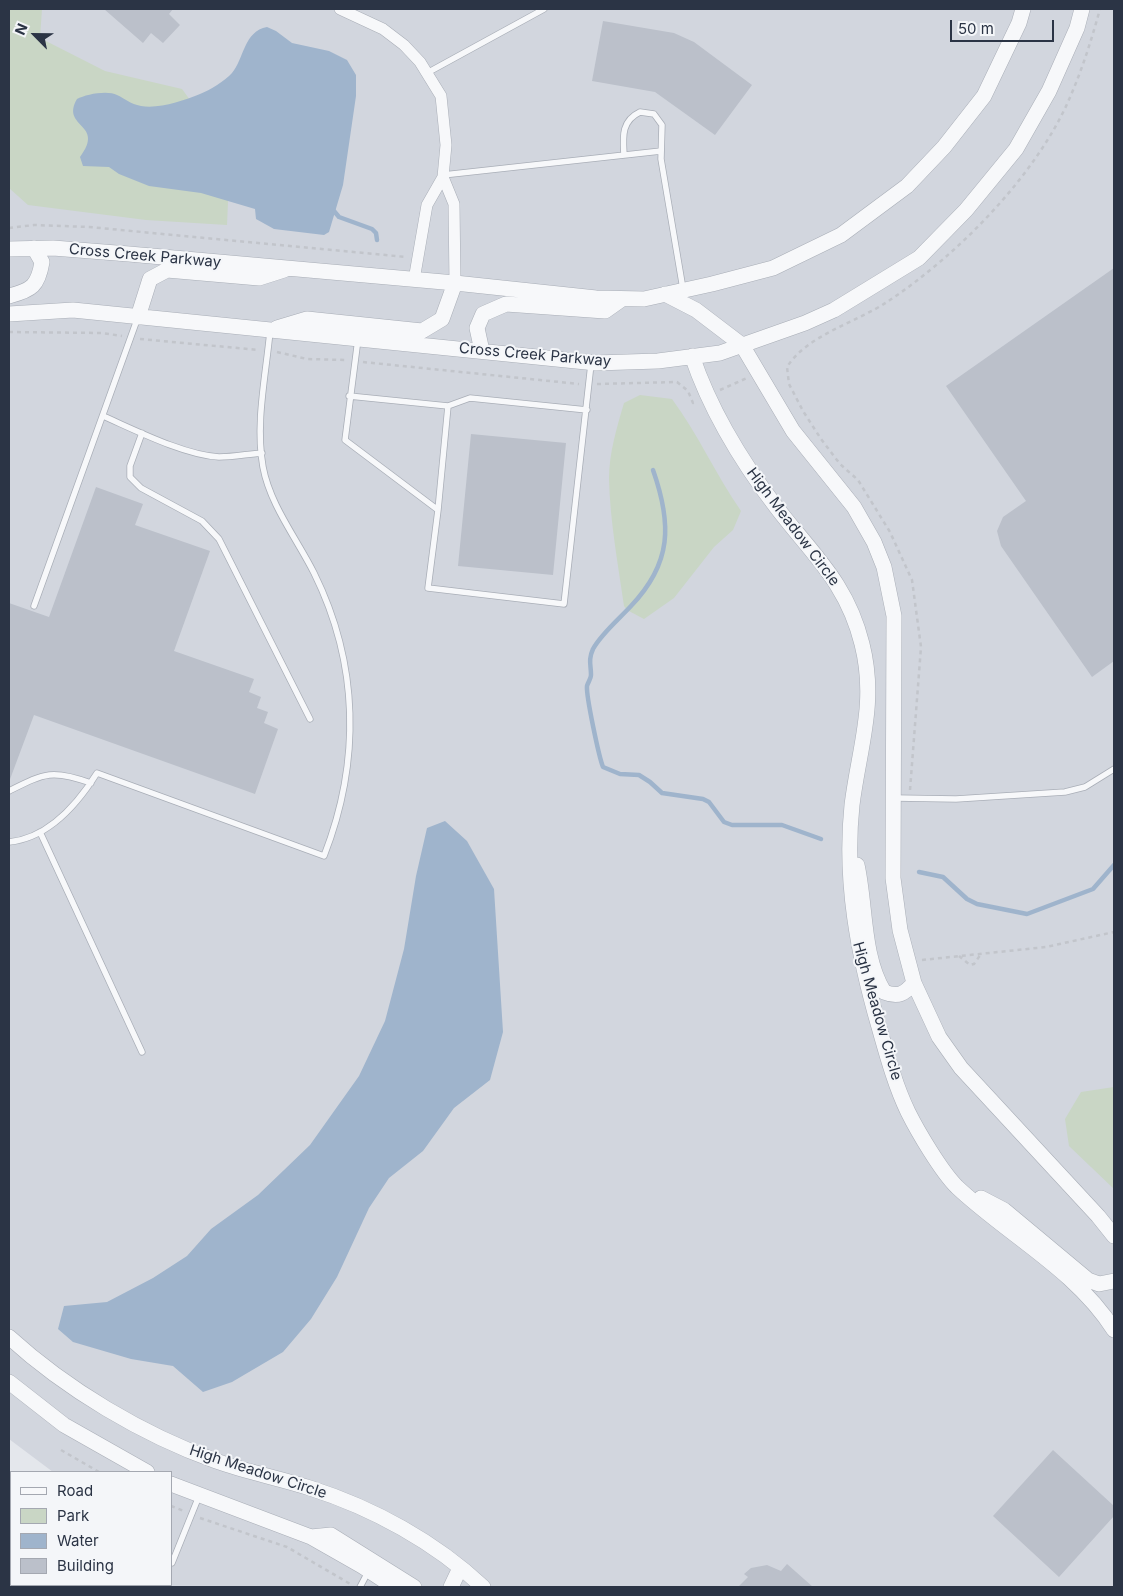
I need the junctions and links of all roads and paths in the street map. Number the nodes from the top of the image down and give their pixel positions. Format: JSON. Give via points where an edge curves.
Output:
{"nodes":[{"id":1,"x":340,"y":9,"type":"edge"},
{"id":2,"x":544,"y":9,"type":"edge"},
{"id":3,"x":1023,"y":9,"type":"edge"},
{"id":4,"x":1082,"y":9,"type":"edge"},
{"id":5,"x":1100,"y":9,"type":"edge"},
{"id":6,"x":426,"y":73,"type":"junction"},
{"id":7,"x":660,"y":151,"type":"junction"},
{"id":8,"x":624,"y":156,"type":"junction"},
{"id":9,"x":443,"y":176,"type":"junction"},
{"id":10,"x":9,"y":228,"type":"edge"},
{"id":11,"x":34,"y":248,"type":"junction"},
{"id":12,"x":9,"y":249,"type":"edge"},
{"id":13,"x":418,"y":258,"type":"junction"},
{"id":14,"x":292,"y":268,"type":"junction"},
{"id":15,"x":414,"y":280,"type":"junction"},
{"id":16,"x":455,"y":283,"type":"junction"},
{"id":17,"x":683,"y":290,"type":"junction"},
{"id":18,"x":665,"y":294,"type":"junction"},
{"id":19,"x":9,"y":296,"type":"edge"},
{"id":20,"x":622,"y":299,"type":"junction"},
{"id":21,"x":9,"y":314,"type":"edge"},
{"id":22,"x":138,"y":317,"type":"junction"},
{"id":23,"x":270,"y":330,"type":"junction"},
{"id":24,"x":358,"y":339,"type":"junction"},
{"id":25,"x":742,"y":345,"type":"junction"},
{"id":26,"x":482,"y":351,"type":"junction"},
{"id":27,"x":692,"y":356,"type":"junction"},
{"id":28,"x":591,"y":362,"type":"junction"},
{"id":29,"x":744,"y":380,"type":"dead end"},
{"id":30,"x":718,"y":391,"type":"dead end"},
{"id":31,"x":350,"y":396,"type":"junction"},
{"id":32,"x":448,"y":406,"type":"junction"},
{"id":33,"x":587,"y":410,"type":"junction"},
{"id":34,"x":103,"y":416,"type":"junction"},
{"id":35,"x":142,"y":434,"type":"junction"},
{"id":36,"x":262,"y":453,"type":"junction"},
{"id":37,"x":438,"y":510,"type":"junction"},
{"id":38,"x":34,"y":606,"type":"dead end"},
{"id":39,"x":310,"y":719,"type":"dead end"},
{"id":40,"x":1114,"y":770,"type":"edge"},
{"id":41,"x":91,"y":783,"type":"junction"},
{"id":42,"x":9,"y":791,"type":"edge"},
{"id":43,"x":892,"y":798,"type":"junction"},
{"id":44,"x":909,"y":798,"type":"junction"},
{"id":45,"x":40,"y":832,"type":"junction"},
{"id":46,"x":850,"y":836,"type":"junction"},
{"id":47,"x":9,"y":842,"type":"edge"},
{"id":48,"x":1114,"y":932,"type":"edge"},
{"id":49,"x":981,"y":954,"type":"junction"},
{"id":50,"x":959,"y":956,"type":"junction"},
{"id":51,"x":908,"y":960,"type":"junction"},
{"id":52,"x":914,"y":982,"type":"junction"},
{"id":53,"x":142,"y":1052,"type":"dead end"},
{"id":54,"x":955,"y":1184,"type":"junction"},
{"id":55,"x":1114,"y":1236,"type":"edge"},
{"id":56,"x":1114,"y":1282,"type":"edge"},
{"id":57,"x":1113,"y":1325,"type":"edge"},
{"id":58,"x":9,"y":1336,"type":"edge"},
{"id":59,"x":9,"y":1382,"type":"edge"},
{"id":60,"x":61,"y":1450,"type":"dead end"},
{"id":61,"x":97,"y":1471,"type":"edge"},
{"id":62,"x":145,"y":1471,"type":"edge"},
{"id":63,"x":172,"y":1484,"type":"edge"},
{"id":64,"x":199,"y":1496,"type":"junction"},
{"id":65,"x":172,"y":1506,"type":"edge"},
{"id":66,"x":191,"y":1514,"type":"junction"},
{"id":67,"x":311,"y":1537,"type":"junction"},
{"id":68,"x":172,"y":1563,"type":"edge"},
{"id":69,"x":460,"y":1568,"type":"junction"},
{"id":70,"x":369,"y":1570,"type":"junction"},
{"id":71,"x":356,"y":1587,"type":"edge"},
{"id":72,"x":360,"y":1587,"type":"edge"},
{"id":73,"x":394,"y":1587,"type":"edge"},
{"id":74,"x":414,"y":1587,"type":"edge"},
{"id":75,"x":451,"y":1587,"type":"edge"},
{"id":76,"x":483,"y":1587,"type":"edge"}],
"edges":[{"from":1,"to":6,"type":"street","via":[[383,29],[404,45]]},
{"from":2,"to":6,"type":"lane"},
{"from":3,"to":17,"type":"street","name":"Cross Creek Parkway","via":[[984,96],[944,147],[907,186],[841,235],[773,268]]},
{"from":4,"to":25,"type":"street","name":"Cross Creek Parkway","via":[[1049,91],[1016,149],[966,210],[919,258],[834,310],[805,324]]},
{"from":5,"to":44,"type":"path","via":[[1071,96],[1042,148],[971,235],[920,280],[872,312],[803,347],[787,367],[789,384],[803,411],[820,439],[858,480],[890,532],[912,580],[921,647]]},
{"from":6,"to":9,"type":"street","via":[[440,96],[446,145]]},
{"from":7,"to":8,"type":"lane"},
{"from":7,"to":8,"type":"lane","via":[[662,125],[654,114],[640,112],[627,121],[624,128]]},
{"from":7,"to":17,"type":"lane"},
{"from":8,"to":9,"type":"lane"},
{"from":9,"to":13,"type":"street","via":[[427,205]]},
{"from":9,"to":16,"type":"street","via":[[454,204]]},
{"from":10,"to":13,"type":"path","via":[[34,225],[89,227]]},
{"from":11,"to":12,"type":"street","name":"Cross Creek Parkway"},
{"from":11,"to":14,"type":"street","name":"Cross Creek Parkway"},
{"from":11,"to":19,"type":"street","via":[[42,262],[39,280],[25,292]]},
{"from":13,"to":15,"type":"street"},
{"from":14,"to":15,"type":"street","name":"Cross Creek Parkway"},
{"from":14,"to":22,"type":"street","via":[[259,278],[166,270],[150,279]]},
{"from":15,"to":16,"type":"street","name":"Cross Creek Parkway"},
{"from":16,"to":20,"type":"street","name":"Cross Creek Parkway"},
{"from":16,"to":23,"type":"street","via":[[442,319],[422,330],[307,319]]},
{"from":17,"to":18,"type":"street","name":"Cross Creek Parkway"},
{"from":18,"to":20,"type":"street","name":"Cross Creek Parkway","via":[[644,299]]},
{"from":18,"to":25,"type":"street","via":[[696,310]]},
{"from":20,"to":26,"type":"street","via":[[605,311],[506,304],[483,314],[477,328]]},
{"from":21,"to":22,"type":"street","name":"Cross Creek Parkway","via":[[73,310]]},
{"from":22,"to":23,"type":"street","name":"Cross Creek Parkway"},
{"from":22,"to":34,"type":"lane"},
{"from":23,"to":24,"type":"street","name":"Cross Creek Parkway"},
{"from":23,"to":36,"type":"lane","via":[[260,440]]},
{"from":24,"to":26,"type":"street","name":"Cross Creek Parkway"},
{"from":24,"to":31,"type":"lane"},
{"from":25,"to":27,"type":"street","name":"Cross Creek Parkway","via":[[720,353]]},
{"from":25,"to":43,"type":"street","via":[[793,431],[854,507],[884,567],[894,616]]},
{"from":26,"to":28,"type":"street","name":"Cross Creek Parkway"},
{"from":27,"to":28,"type":"street","name":"Cross Creek Parkway","via":[[658,361]]},
{"from":27,"to":46,"type":"street","name":"High Meadow Circle","via":[[712,406],[740,456],[778,509],[830,571],[855,619],[863,646],[869,694]]},
{"from":28,"to":33,"type":"lane"},
{"from":29,"to":30,"type":"path"},
{"from":31,"to":32,"type":"lane"},
{"from":31,"to":37,"type":"lane","via":[[345,440]]},
{"from":32,"to":33,"type":"lane","via":[[470,398]]},
{"from":32,"to":37,"type":"lane"},
{"from":33,"to":37,"type":"lane","via":[[564,604],[428,588]]},
{"from":34,"to":35,"type":"lane"},
{"from":34,"to":38,"type":"lane"},
{"from":35,"to":36,"type":"lane","via":[[219,457]]},
{"from":35,"to":39,"type":"lane","via":[[130,466],[130,477],[141,488],[202,521],[218,539]]},
{"from":36,"to":41,"type":"lane","via":[[269,487],[330,605],[349,686],[351,737],[346,781],[336,825],[324,856],[97,773]]},
{"from":40,"to":44,"type":"lane","via":[[1084,787],[1065,792],[956,799]]},
{"from":41,"to":42,"type":"lane","via":[[56,773],[38,776]]},
{"from":41,"to":45,"type":"lane","via":[[70,811]]},
{"from":43,"to":44,"type":"lane"},
{"from":43,"to":51,"type":"street","via":[[895,902]]},
{"from":45,"to":47,"type":"lane"},
{"from":45,"to":53,"type":"lane"},
{"from":46,"to":52,"type":"street","via":[[878,982],[884,992],[898,995],[905,993]]},
{"from":46,"to":54,"type":"street","name":"High Meadow Circle","via":[[855,929],[862,968],[884,1046],[906,1108],[921,1136]]},
{"from":48,"to":49,"type":"path","via":[[1046,947]]},
{"from":49,"to":50,"type":"path"},
{"from":49,"to":50,"type":"path","via":[[970,965]]},
{"from":50,"to":51,"type":"path"},
{"from":51,"to":52,"type":"street"},
{"from":52,"to":55,"type":"street","via":[[939,1037],[961,1068]]},
{"from":54,"to":56,"type":"street","via":[[1004,1210],[1088,1280],[1098,1284]]},
{"from":54,"to":57,"type":"street","name":"High Meadow Circle","via":[[1081,1289]]},
{"from":58,"to":69,"type":"street","name":"High Meadow Circle","via":[[74,1387],[129,1420],[215,1461],[310,1488],[366,1510],[423,1540]]},
{"from":59,"to":62,"type":"street","via":[[64,1425]]},
{"from":60,"to":61,"type":"path"},
{"from":63,"to":64,"type":"street"},
{"from":64,"to":66,"type":"lane"},
{"from":64,"to":67,"type":"street"},
{"from":65,"to":66,"type":"path"},
{"from":66,"to":68,"type":"lane"},
{"from":66,"to":71,"type":"path","via":[[288,1547]]},
{"from":67,"to":70,"type":"street"},
{"from":67,"to":74,"type":"street","via":[[331,1535]]},
{"from":69,"to":75,"type":"street"},
{"from":69,"to":76,"type":"street","name":"High Meadow Circle"},
{"from":70,"to":72,"type":"lane"},
{"from":70,"to":73,"type":"street"}]}
